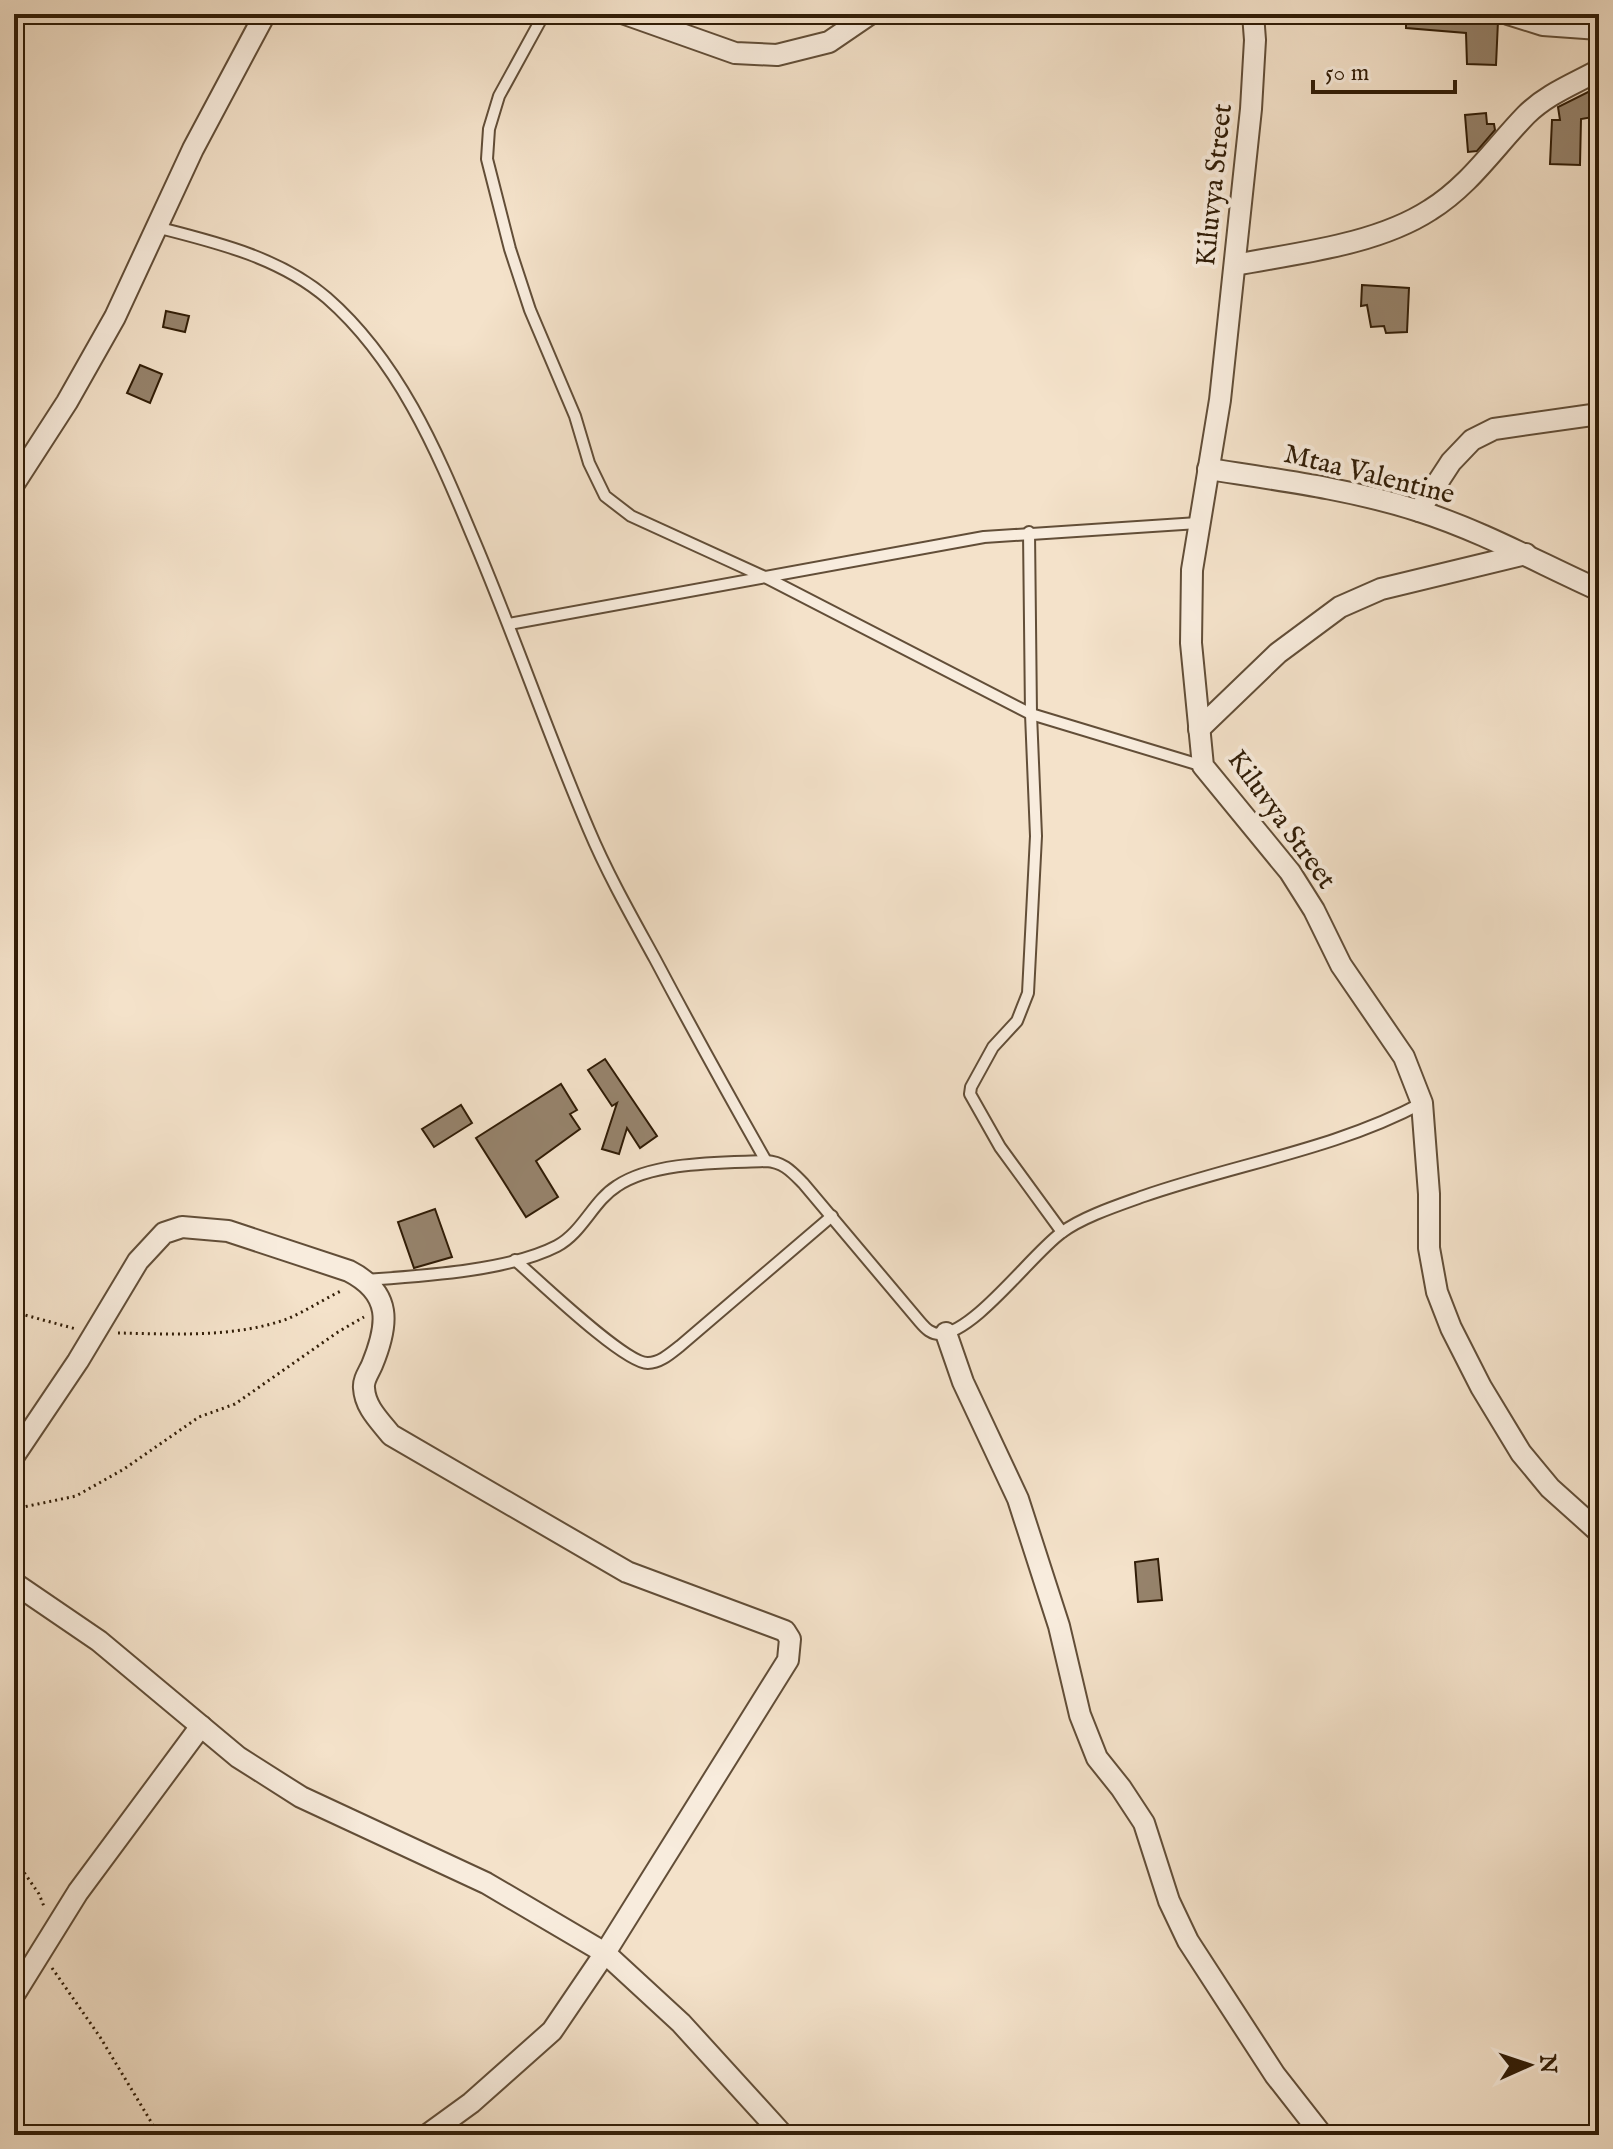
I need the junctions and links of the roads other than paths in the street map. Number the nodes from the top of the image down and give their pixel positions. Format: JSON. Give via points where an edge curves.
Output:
{"nodes":[{"id":1,"x":265,"y":14,"type":"edge"},
{"id":2,"x":544,"y":14,"type":"edge"},
{"id":3,"x":625,"y":14,"type":"edge"},
{"id":4,"x":870,"y":14,"type":"edge"},
{"id":5,"x":1253,"y":14,"type":"edge"},
{"id":6,"x":1508,"y":14,"type":"edge"},
{"id":7,"x":1599,"y":29,"type":"edge"},
{"id":8,"x":1599,"y":70,"type":"edge"},
{"id":9,"x":156,"y":227,"type":"junction"},
{"id":10,"x":1235,"y":265,"type":"junction"},
{"id":11,"x":1599,"y":414,"type":"edge"},
{"id":12,"x":1208,"y":469,"type":"junction"},
{"id":13,"x":14,"y":484,"type":"edge"},
{"id":14,"x":1419,"y":511,"type":"junction"},
{"id":15,"x":1198,"y":523,"type":"junction"},
{"id":16,"x":1029,"y":532,"type":"junction"},
{"id":17,"x":1526,"y":554,"type":"junction"},
{"id":18,"x":767,"y":578,"type":"junction"},
{"id":19,"x":1599,"y":590,"type":"edge"},
{"id":20,"x":509,"y":624,"type":"junction"},
{"id":21,"x":1031,"y":714,"type":"junction"},
{"id":22,"x":1199,"y":729,"type":"junction"},
{"id":23,"x":1203,"y":766,"type":"junction"},
{"id":24,"x":1422,"y":1103,"type":"junction"},
{"id":25,"x":766,"y":1161,"type":"junction"},
{"id":26,"x":832,"y":1216,"type":"junction"},
{"id":27,"x":1062,"y":1232,"type":"junction"},
{"id":28,"x":515,"y":1260,"type":"junction"},
{"id":29,"x":366,"y":1280,"type":"junction"},
{"id":30,"x":946,"y":1333,"type":"junction"},
{"id":31,"x":14,"y":1456,"type":"edge"},
{"id":32,"x":1599,"y":1532,"type":"edge"},
{"id":33,"x":14,"y":1583,"type":"edge"},
{"id":34,"x":201,"y":1726,"type":"junction"},
{"id":35,"x":605,"y":1953,"type":"junction"},
{"id":36,"x":14,"y":1995,"type":"edge"},
{"id":37,"x":427,"y":2135,"type":"edge"},
{"id":38,"x":783,"y":2135,"type":"edge"},
{"id":39,"x":1322,"y":2135,"type":"edge"}],
"edges":[{"from":1,"to":9,"type":"street"},
{"from":2,"to":18,"type":"lane","via":[[499,96],[487,159],[530,310],[589,463],[605,496],[631,516]]},
{"from":3,"to":4,"type":"street","via":[[735,53],[777,55],[829,42]]},
{"from":5,"to":10,"type":"street","name":"Kiluvya Street","via":[[1251,109]]},
{"from":6,"to":7,"type":"street","via":[[1543,25]]},
{"from":8,"to":10,"type":"street","via":[[1527,114],[1459,189],[1428,212],[1350,242]]},
{"from":9,"to":13,"type":"street","via":[[115,317]]},
{"from":9,"to":20,"type":"lane","via":[[228,245],[283,269],[327,298],[368,342],[404,390],[432,444]]},
{"from":10,"to":12,"type":"street","name":"Kiluvya Street"},
{"from":11,"to":14,"type":"street","via":[[1494,429],[1472,440]]},
{"from":12,"to":14,"type":"street","name":"Mtaa Valentine","via":[[1321,486]]},
{"from":12,"to":15,"type":"street","name":"Kiluvya Street"},
{"from":14,"to":17,"type":"street","name":"Mtaa Valentine"},
{"from":15,"to":16,"type":"lane"},
{"from":15,"to":22,"type":"street","name":"Kiluvya Street","via":[[1191,643]]},
{"from":16,"to":18,"type":"lane"},
{"from":16,"to":21,"type":"lane"},
{"from":17,"to":19,"type":"street","name":"Mtaa Valentine"},
{"from":17,"to":22,"type":"street","via":[[1381,589],[1340,607],[1278,653]]},
{"from":18,"to":20,"type":"lane"},
{"from":18,"to":21,"type":"lane"},
{"from":20,"to":25,"type":"lane","via":[[590,834]]},
{"from":21,"to":23,"type":"lane"},
{"from":21,"to":27,"type":"lane","via":[[1036,836],[1028,993],[1017,1021],[993,1047],[970,1094],[1000,1147]]},
{"from":22,"to":23,"type":"street","name":"Kiluvya Street"},
{"from":23,"to":24,"type":"street","name":"Kiluvya Street","via":[[1290,872],[1341,965],[1404,1057]]},
{"from":24,"to":27,"type":"lane","via":[[1386,1122],[1180,1184]]},
{"from":24,"to":32,"type":"street","name":"Kiluvya Street","via":[[1429,1248],[1451,1328],[1521,1453]]},
{"from":25,"to":26,"type":"lane","via":[[788,1168]]},
{"from":25,"to":28,"type":"lane","via":[[684,1166],[634,1177],[615,1186],[559,1245]]},
{"from":26,"to":28,"type":"lane","via":[[680,1346],[646,1364],[609,1342]]},
{"from":26,"to":30,"type":"lane","via":[[929,1332]]},
{"from":27,"to":30,"type":"lane","via":[[993,1300]]},
{"from":28,"to":29,"type":"lane"},
{"from":29,"to":31,"type":"street","via":[[228,1231],[182,1227],[164,1233],[138,1261]]},
{"from":29,"to":35,"type":"street","via":[[384,1305],[383,1331],[363,1384],[368,1406],[391,1435],[627,1572],[785,1631],[790,1639],[788,1660]]},
{"from":30,"to":39,"type":"street","via":[[1018,1499],[1097,1758],[1144,1823],[1188,1941],[1275,2075]]},
{"from":33,"to":34,"type":"street","via":[[99,1641]]},
{"from":34,"to":35,"type":"street","via":[[301,1797],[486,1883]]},
{"from":34,"to":36,"type":"street","via":[[78,1892]]},
{"from":35,"to":37,"type":"street","via":[[552,2031]]},
{"from":35,"to":38,"type":"street","via":[[681,2023]]}]}
